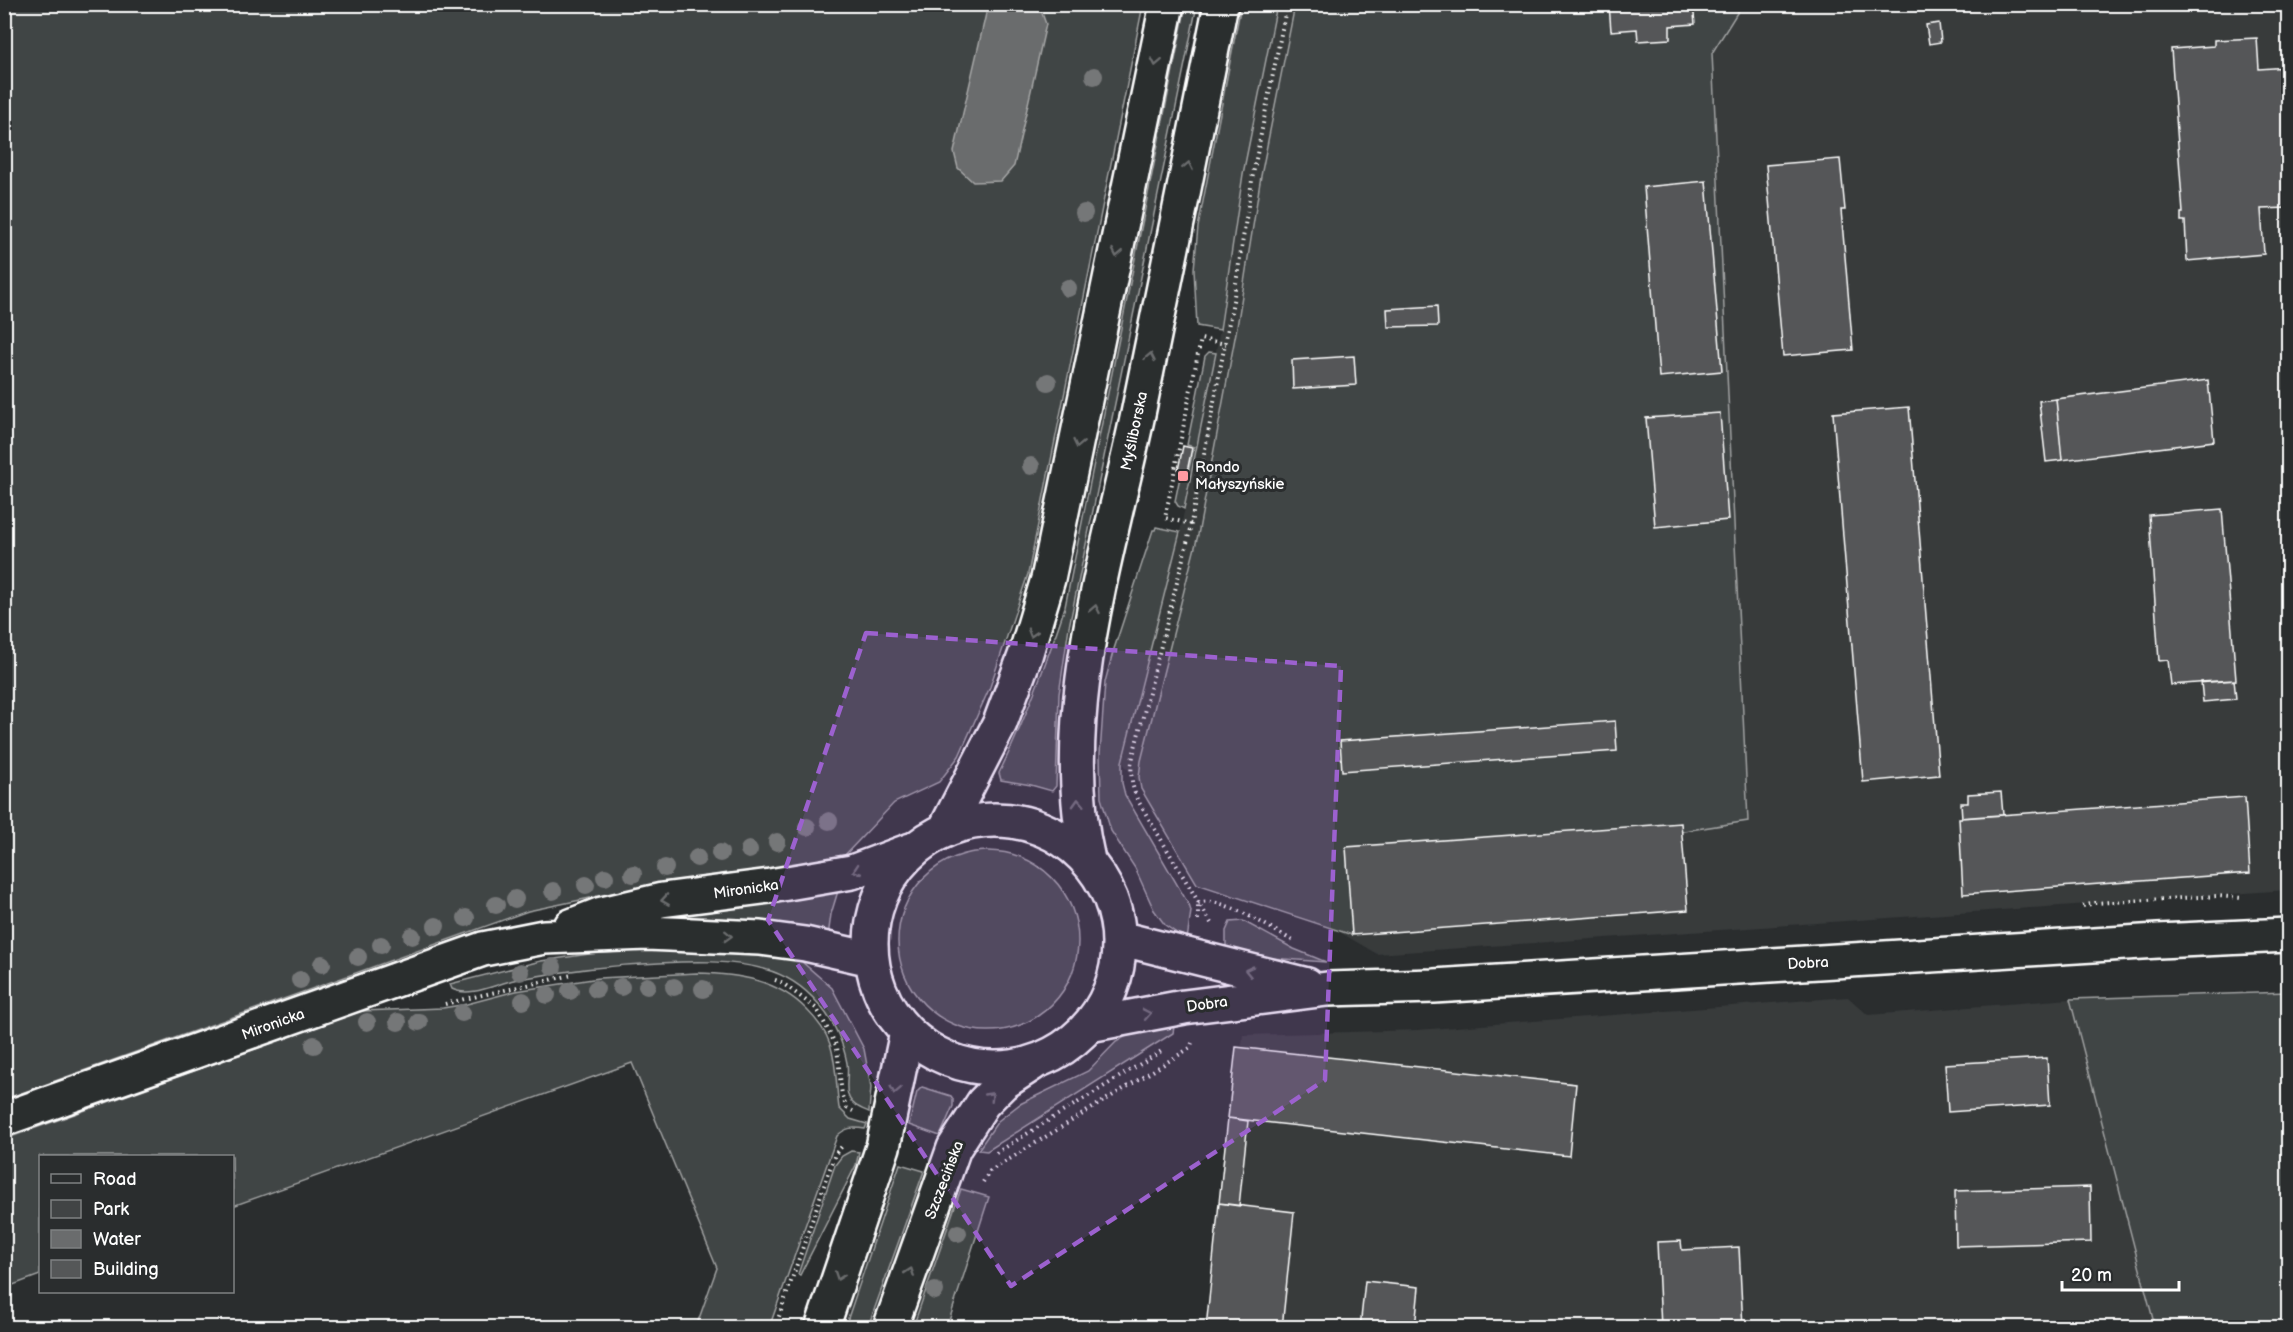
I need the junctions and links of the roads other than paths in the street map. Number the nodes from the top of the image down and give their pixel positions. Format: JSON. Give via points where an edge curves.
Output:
{"nodes":[{"id":1,"x":1167,"y":4,"type":"edge"},
{"id":2,"x":1221,"y":4,"type":"edge"},
{"id":3,"x":946,"y":828,"type":"junction"},
{"id":4,"x":912,"y":849,"type":"junction"},
{"id":5,"x":1088,"y":860,"type":"junction"},
{"id":6,"x":2289,"y":936,"type":"edge"},
{"id":7,"x":544,"y":937,"type":"junction"},
{"id":8,"x":1119,"y":938,"type":"junction"},
{"id":9,"x":871,"y":959,"type":"junction"},
{"id":10,"x":1327,"y":989,"type":"junction"},
{"id":11,"x":1089,"y":1025,"type":"junction"},
{"id":12,"x":906,"y":1032,"type":"junction"},
{"id":13,"x":1038,"y":1060,"type":"junction"},
{"id":14,"x":4,"y":1119,"type":"edge"},
{"id":15,"x":822,"y":1328,"type":"edge"},
{"id":16,"x":891,"y":1328,"type":"edge"}],
"edges":[{"from":1,"to":3,"type":"main road","one_way":true,"via":[[1048,579],[1000,723]]},
{"from":5,"to":2,"type":"main road","name":"Myśliborska","one_way":true,"via":[[1078,812],[1077,760],[1089,646]]},
{"from":3,"to":4,"type":"main road"},
{"from":3,"to":5,"type":"main road","via":[[984,819],[1023,821],[1058,836]]},
{"from":4,"to":7,"type":"main road","name":"Mironicka","one_way":true,"via":[[852,872],[662,900],[602,914]]},
{"from":4,"to":9,"type":"main road","via":[[886,880],[872,918]]},
{"from":5,"to":8,"type":"main road","via":[[1110,896]]},
{"from":6,"to":10,"type":"main road","name":"Dobra"},
{"from":7,"to":9,"type":"main road","name":"Mironicka","one_way":true,"via":[[647,933],[760,938]]},
{"from":7,"to":14,"type":"main road","name":"Mironicka","via":[[483,949]]},
{"from":10,"to":8,"type":"main road","name":"Dobra","one_way":true},
{"from":8,"to":11,"type":"main road","via":[[1113,984]]},
{"from":9,"to":12,"type":"main road","via":[[882,999]]},
{"from":11,"to":10,"type":"main road","name":"Dobra","one_way":true,"via":[[1194,1006]]},
{"from":11,"to":13,"type":"main road","via":[[1066,1046]]},
{"from":12,"to":13,"type":"main road","via":[[935,1053],[968,1066],[1004,1068]]},
{"from":12,"to":15,"type":"main road","one_way":true,"via":[[883,1147]]},
{"from":16,"to":13,"type":"main road","name":"Szczecińska","one_way":true,"via":[[954,1148],[983,1103],[1003,1083]]}]}
